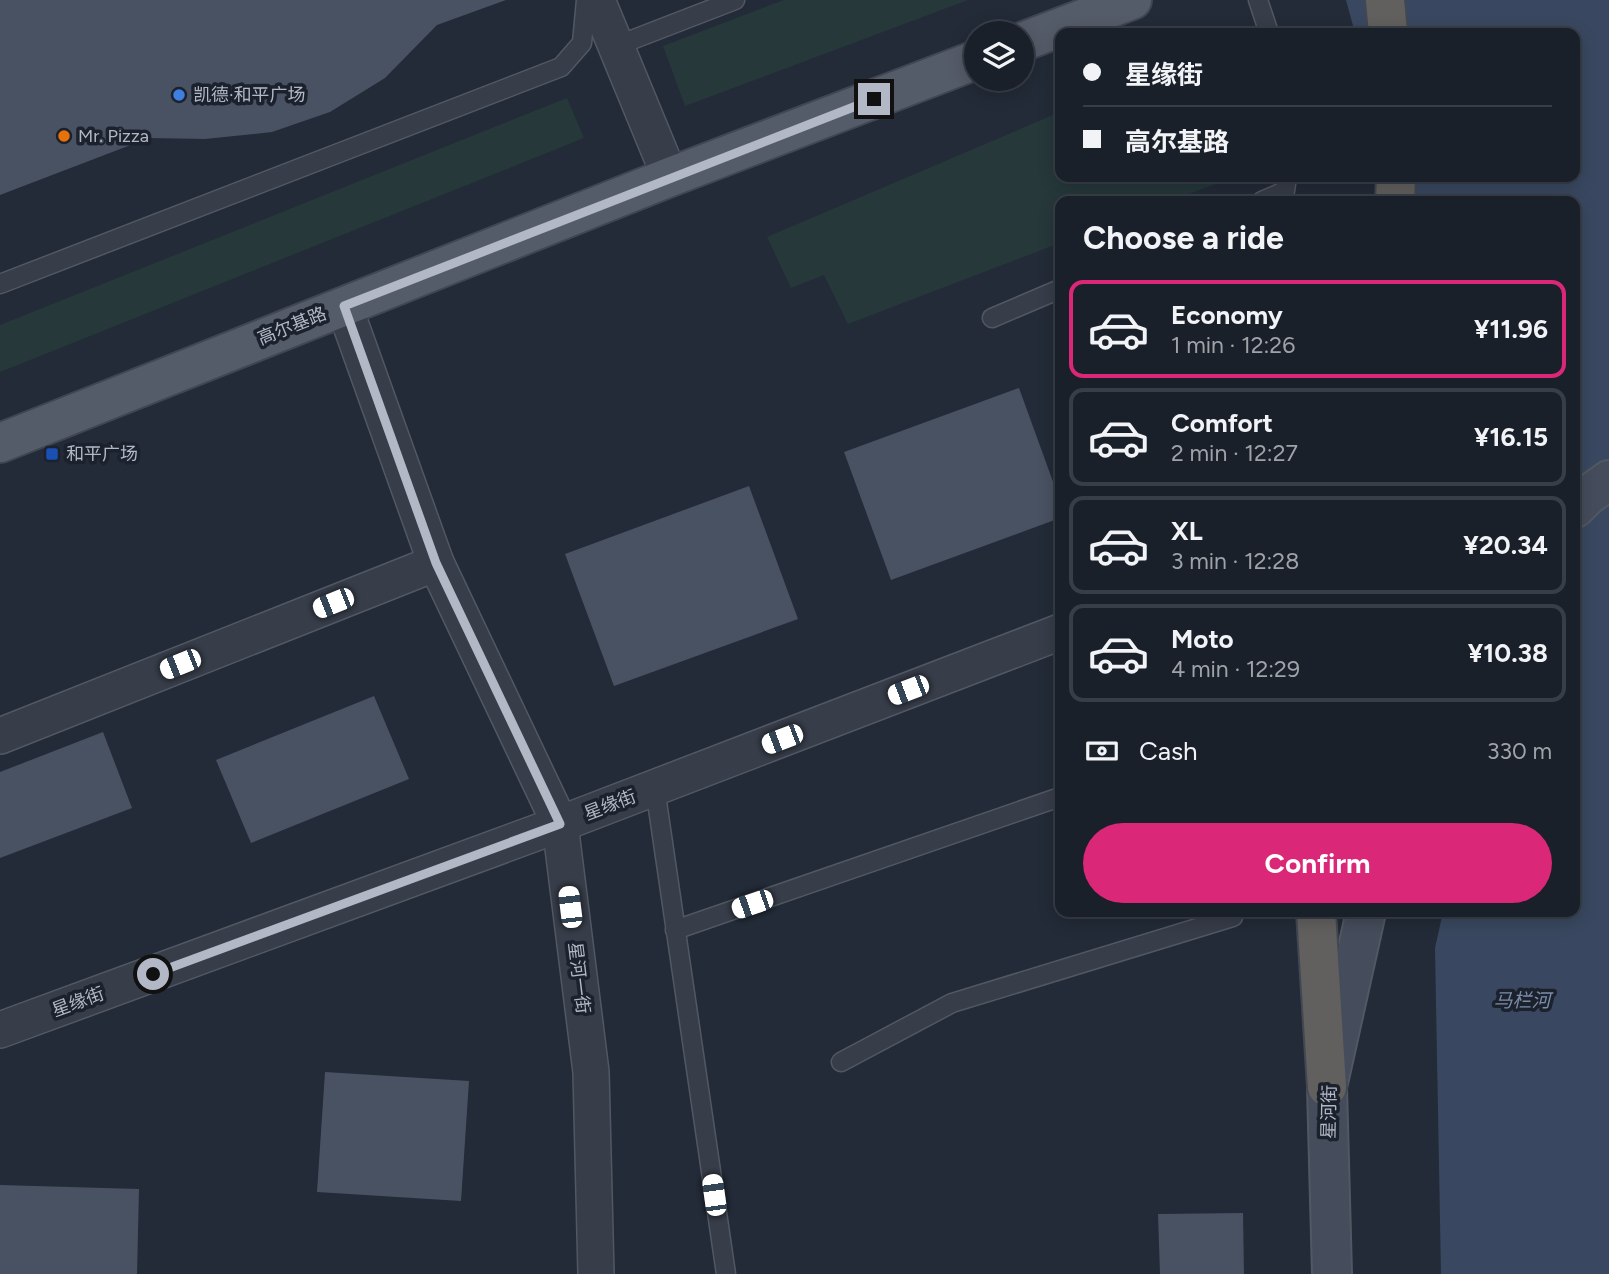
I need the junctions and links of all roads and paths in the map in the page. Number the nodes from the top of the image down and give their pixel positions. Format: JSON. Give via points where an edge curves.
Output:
{"nodes":[{"id":1,"x":586,"y":0,"type":"edge"},
{"id":2,"x":597,"y":0,"type":"edge"},
{"id":3,"x":735,"y":0,"type":"edge"},
{"id":4,"x":1132,"y":0,"type":"edge"},
{"id":5,"x":1258,"y":0,"type":"edge"},
{"id":6,"x":1385,"y":0,"type":"edge"},
{"id":7,"x":1402,"y":0,"type":"edge"},
{"id":8,"x":1059,"y":28,"type":"edge"},
{"id":9,"x":1267,"y":28,"type":"edge"},
{"id":10,"x":1388,"y":28,"type":"edge"},
{"id":11,"x":1401,"y":28,"type":"edge"},
{"id":12,"x":1055,"y":29,"type":"edge"},
{"id":13,"x":1034,"y":37,"type":"edge"},
{"id":14,"x":616,"y":46,"type":"junction"},
{"id":15,"x":964,"y":65,"type":"edge"},
{"id":16,"x":670,"y":177,"type":"junction"},
{"id":17,"x":1286,"y":182,"type":"edge"},
{"id":18,"x":1274,"y":196,"type":"edge"},
{"id":19,"x":0,"y":284,"type":"edge"},
{"id":20,"x":1055,"y":291,"type":"edge"},
{"id":21,"x":344,"y":306,"type":"junction"},
{"id":22,"x":992,"y":318,"type":"dead end"},
{"id":23,"x":0,"y":443,"type":"edge"},
{"id":24,"x":1609,"y":480,"type":"edge"},
{"id":25,"x":1580,"y":504,"type":"edge"},
{"id":26,"x":436,"y":563,"type":"junction"},
{"id":27,"x":1055,"y":634,"type":"edge"},
{"id":28,"x":0,"y":736,"type":"edge"},
{"id":29,"x":655,"y":788,"type":"junction"},
{"id":30,"x":1055,"y":799,"type":"edge"},
{"id":31,"x":560,"y":824,"type":"junction"},
{"id":32,"x":1233,"y":917,"type":"edge"},
{"id":33,"x":1316,"y":917,"type":"edge"},
{"id":34,"x":1365,"y":917,"type":"edge"},
{"id":35,"x":676,"y":930,"type":"junction"},
{"id":36,"x":0,"y":1030,"type":"edge"},
{"id":37,"x":841,"y":1062,"type":"dead end"},
{"id":38,"x":1327,"y":1087,"type":"junction"},
{"id":39,"x":596,"y":1274,"type":"edge"},
{"id":40,"x":726,"y":1274,"type":"edge"},
{"id":41,"x":1332,"y":1274,"type":"edge"}],
"edges":[{"from":1,"to":19,"type":"lane","via":[[582,43],[561,67]]},
{"from":2,"to":14,"type":"street"},
{"from":3,"to":14,"type":"lane"},
{"from":4,"to":8,"type":"main road"},
{"from":5,"to":9,"type":"lane"},
{"from":6,"to":10,"type":"highway"},
{"from":7,"to":11,"type":"highway"},
{"from":12,"to":13,"type":"main road"},
{"from":14,"to":16,"type":"street"},
{"from":15,"to":16,"type":"main road","name":"高尔基路"},
{"from":16,"to":21,"type":"main road","name":"高尔基路"},
{"from":17,"to":18,"type":"lane","via":[[1285,191]]},
{"from":20,"to":22,"type":"lane"},
{"from":21,"to":23,"type":"main road","name":"高尔基路"},
{"from":21,"to":26,"type":"street","name":"星河一街"},
{"from":24,"to":25,"type":"main road"},
{"from":26,"to":28,"type":"street"},
{"from":26,"to":31,"type":"street","name":"星河一街"},
{"from":27,"to":29,"type":"street","name":"星缘街"},
{"from":29,"to":31,"type":"street","name":"星缘街"},
{"from":29,"to":35,"type":"lane"},
{"from":30,"to":35,"type":"lane"},
{"from":31,"to":36,"type":"street","name":"星缘街"},
{"from":31,"to":39,"type":"street","name":"星河一街","via":[[591,1072]]},
{"from":32,"to":37,"type":"lane","via":[[952,1003]]},
{"from":33,"to":38,"type":"highway"},
{"from":34,"to":38,"type":"main road","name":"星河街"},
{"from":35,"to":40,"type":"lane"},
{"from":38,"to":41,"type":"main road","name":"星河街"}]}
